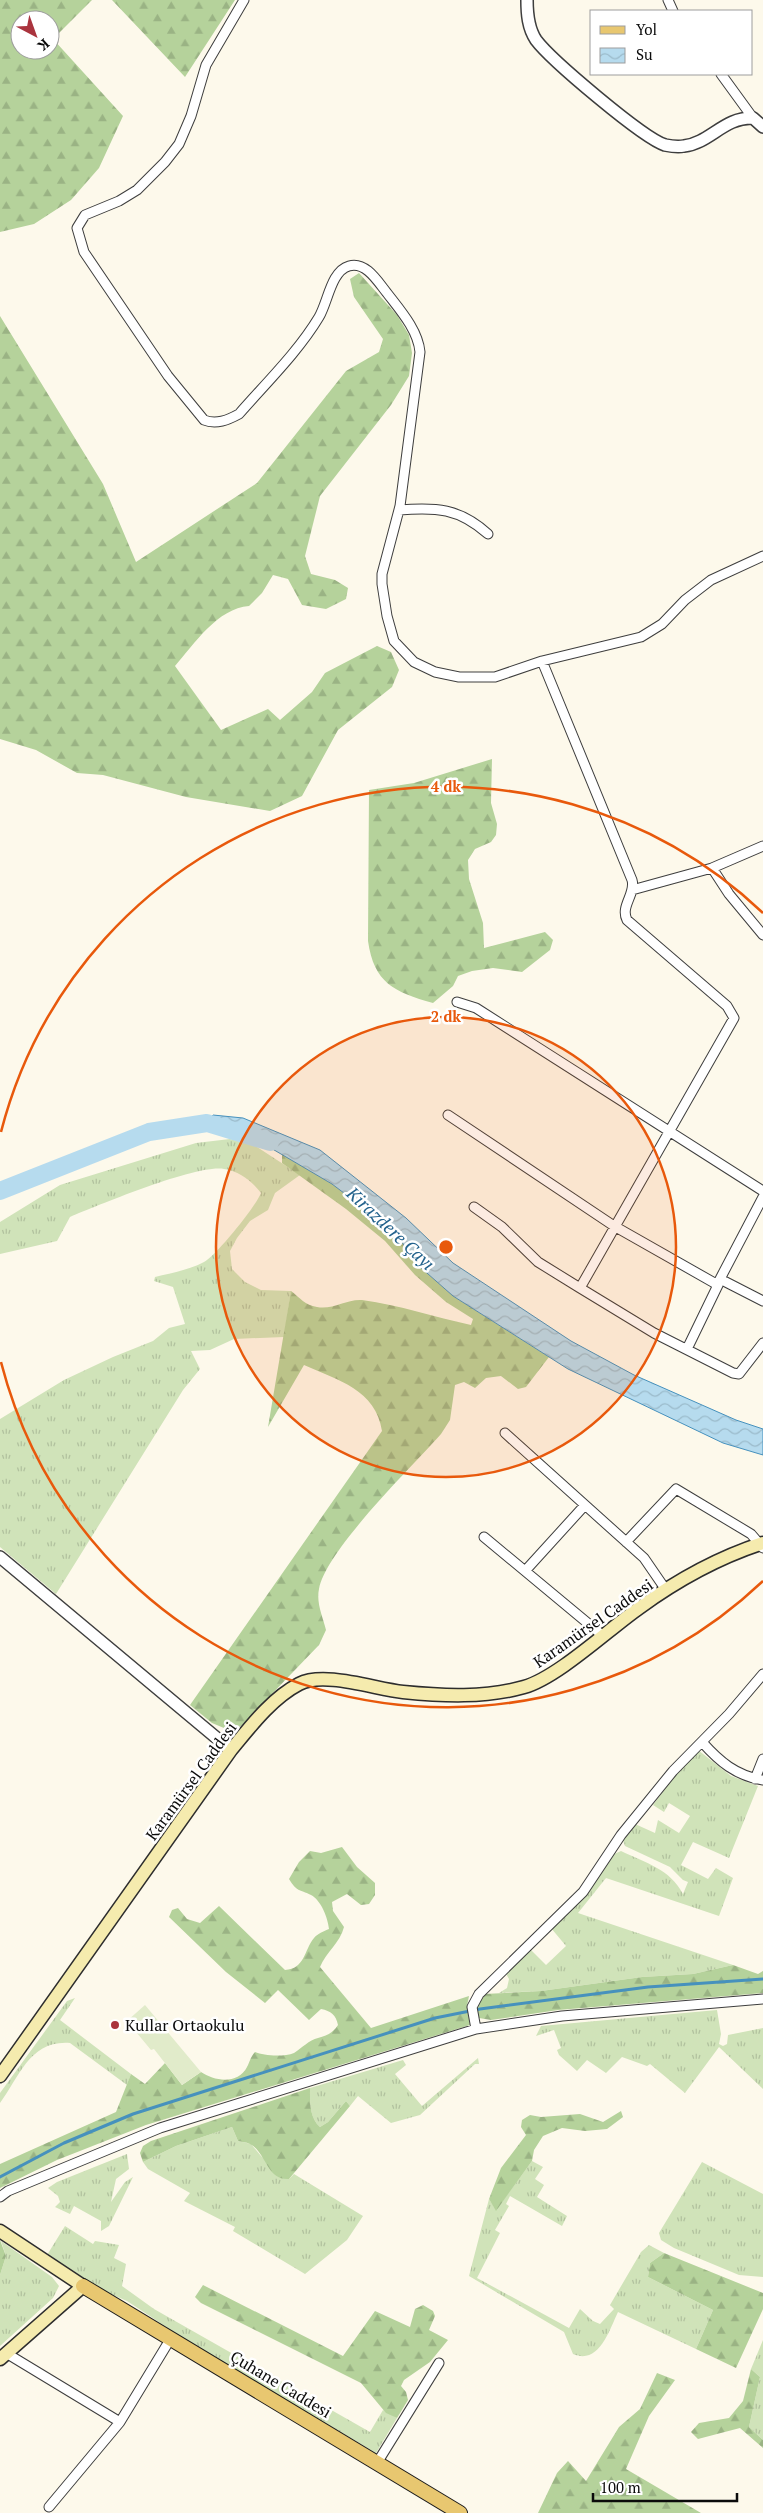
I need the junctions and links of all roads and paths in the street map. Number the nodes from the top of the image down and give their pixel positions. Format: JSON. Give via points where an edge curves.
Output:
{"nodes":[{"id":1,"x":244,"y":0,"type":"edge"},
{"id":2,"x":527,"y":0,"type":"edge"},
{"id":3,"x":722,"y":75,"type":"edge"},
{"id":4,"x":753,"y":118,"type":"junction"},
{"id":5,"x":763,"y":128,"type":"edge"},
{"id":6,"x":399,"y":510,"type":"junction"},
{"id":7,"x":488,"y":534,"type":"dead end"},
{"id":8,"x":763,"y":556,"type":"edge"},
{"id":9,"x":542,"y":661,"type":"junction"},
{"id":10,"x":763,"y":846,"type":"edge"},
{"id":11,"x":712,"y":868,"type":"junction"},
{"id":12,"x":632,"y":890,"type":"junction"},
{"id":13,"x":763,"y":935,"type":"edge"},
{"id":14,"x":457,"y":1002,"type":"dead end"},
{"id":15,"x":448,"y":1115,"type":"dead end"},
{"id":16,"x":669,"y":1129,"type":"junction"},
{"id":17,"x":763,"y":1191,"type":"edge"},
{"id":18,"x":763,"y":1197,"type":"edge"},
{"id":19,"x":474,"y":1207,"type":"dead end"},
{"id":20,"x":614,"y":1226,"type":"junction"},
{"id":21,"x":719,"y":1282,"type":"junction"},
{"id":22,"x":580,"y":1288,"type":"junction"},
{"id":23,"x":763,"y":1301,"type":"edge"},
{"id":24,"x":763,"y":1343,"type":"edge"},
{"id":25,"x":686,"y":1349,"type":"junction"},
{"id":26,"x":505,"y":1433,"type":"dead end"},
{"id":27,"x":585,"y":1505,"type":"junction"},
{"id":28,"x":484,"y":1537,"type":"dead end"},
{"id":29,"x":626,"y":1542,"type":"junction"},
{"id":30,"x":762,"y":1545,"type":"edge"},
{"id":31,"x":0,"y":1557,"type":"edge"},
{"id":32,"x":525,"y":1571,"type":"junction"},
{"id":33,"x":666,"y":1590,"type":"junction"},
{"id":34,"x":602,"y":1636,"type":"junction"},
{"id":35,"x":763,"y":1674,"type":"edge"},
{"id":36,"x":702,"y":1742,"type":"junction"},
{"id":37,"x":231,"y":1750,"type":"junction"},
{"id":38,"x":763,"y":1759,"type":"edge"},
{"id":39,"x":759,"y":1779,"type":"edge"},
{"id":40,"x":763,"y":1999,"type":"edge"},
{"id":41,"x":476,"y":2029,"type":"junction"},
{"id":42,"x":0,"y":2076,"type":"edge"},
{"id":43,"x":0,"y":2197,"type":"edge"},
{"id":44,"x":0,"y":2231,"type":"edge"},
{"id":45,"x":82,"y":2286,"type":"junction"},
{"id":46,"x":171,"y":2338,"type":"junction"},
{"id":47,"x":3,"y":2356,"type":"edge"},
{"id":48,"x":439,"y":2363,"type":"dead end"},
{"id":49,"x":120,"y":2422,"type":"junction"},
{"id":50,"x":377,"y":2463,"type":"junction"},
{"id":51,"x":49,"y":2507,"type":"dead end"},
{"id":52,"x":460,"y":2513,"type":"edge"}],
"edges":[{"from":1,"to":6,"type":"street","via":[[206,65],[190,121],[172,154],[137,190],[86,215],[77,228],[80,244],[168,376],[204,420],[210,422],[231,418],[246,407],[310,329],[343,268],[355,265],[366,269],[405,318],[420,349]]},
{"from":2,"to":4,"type":"street","via":[[527,19],[536,39],[571,75],[648,135],[666,145],[685,146],[741,118]]},
{"from":3,"to":4,"type":"street"},
{"from":4,"to":5,"type":"street"},
{"from":6,"to":7,"type":"street","via":[[447,510],[474,522]]},
{"from":6,"to":9,"type":"street","via":[[382,584],[394,640],[407,656],[435,672],[470,678],[508,674]]},
{"from":8,"to":9,"type":"street","via":[[710,580],[650,632]]},
{"from":9,"to":12,"type":"street","via":[[632,880]]},
{"from":10,"to":11,"type":"street"},
{"from":11,"to":12,"type":"street"},
{"from":11,"to":13,"type":"street"},
{"from":12,"to":16,"type":"street","via":[[625,910],[627,920],[727,1006],[733,1015],[733,1021]]},
{"from":14,"to":16,"type":"street","via":[[476,1008]]},
{"from":15,"to":20,"type":"street"},
{"from":16,"to":17,"type":"street"},
{"from":16,"to":20,"type":"street"},
{"from":18,"to":21,"type":"street"},
{"from":19,"to":22,"type":"street","via":[[547,1269]]},
{"from":20,"to":21,"type":"street"},
{"from":20,"to":22,"type":"street"},
{"from":21,"to":23,"type":"street"},
{"from":21,"to":25,"type":"street"},
{"from":22,"to":25,"type":"street"},
{"from":24,"to":25,"type":"street","via":[[739,1374]]},
{"from":26,"to":27,"type":"street"},
{"from":27,"to":29,"type":"street"},
{"from":27,"to":32,"type":"street"},
{"from":28,"to":32,"type":"street"},
{"from":29,"to":30,"type":"street","via":[[676,1489],[742,1528]]},
{"from":29,"to":33,"type":"street","via":[[652,1568]]},
{"from":30,"to":33,"type":"main road","name":"Karamürsel Caddesi","via":[[723,1559]]},
{"from":31,"to":37,"type":"street"},
{"from":32,"to":34,"type":"street"},
{"from":33,"to":34,"type":"main road","name":"Karamürsel Caddesi"},
{"from":34,"to":37,"type":"main road","name":"Karamürsel Caddesi","via":[[537,1682],[491,1693],[416,1694],[311,1680],[287,1692]]},
{"from":35,"to":36,"type":"street"},
{"from":36,"to":39,"type":"street","via":[[729,1768]]},
{"from":36,"to":41,"type":"street","via":[[674,1770],[621,1835],[583,1892],[484,1987],[472,2007]]},
{"from":37,"to":42,"type":"main road","name":"Karamürsel Caddesi"},
{"from":38,"to":39,"type":"street"},
{"from":40,"to":41,"type":"street","via":[[562,2016]]},
{"from":41,"to":43,"type":"street","via":[[160,2128]]},
{"from":44,"to":45,"type":"main road"},
{"from":45,"to":46,"type":"main road","name":"Çuhane Caddesi"},
{"from":45,"to":47,"type":"main road"},
{"from":46,"to":49,"type":"street"},
{"from":46,"to":50,"type":"main road","name":"Çuhane Caddesi"},
{"from":47,"to":49,"type":"street"},
{"from":48,"to":50,"type":"street"},
{"from":49,"to":51,"type":"street"},
{"from":50,"to":52,"type":"main road","name":"Çuhane Caddesi"}]}
